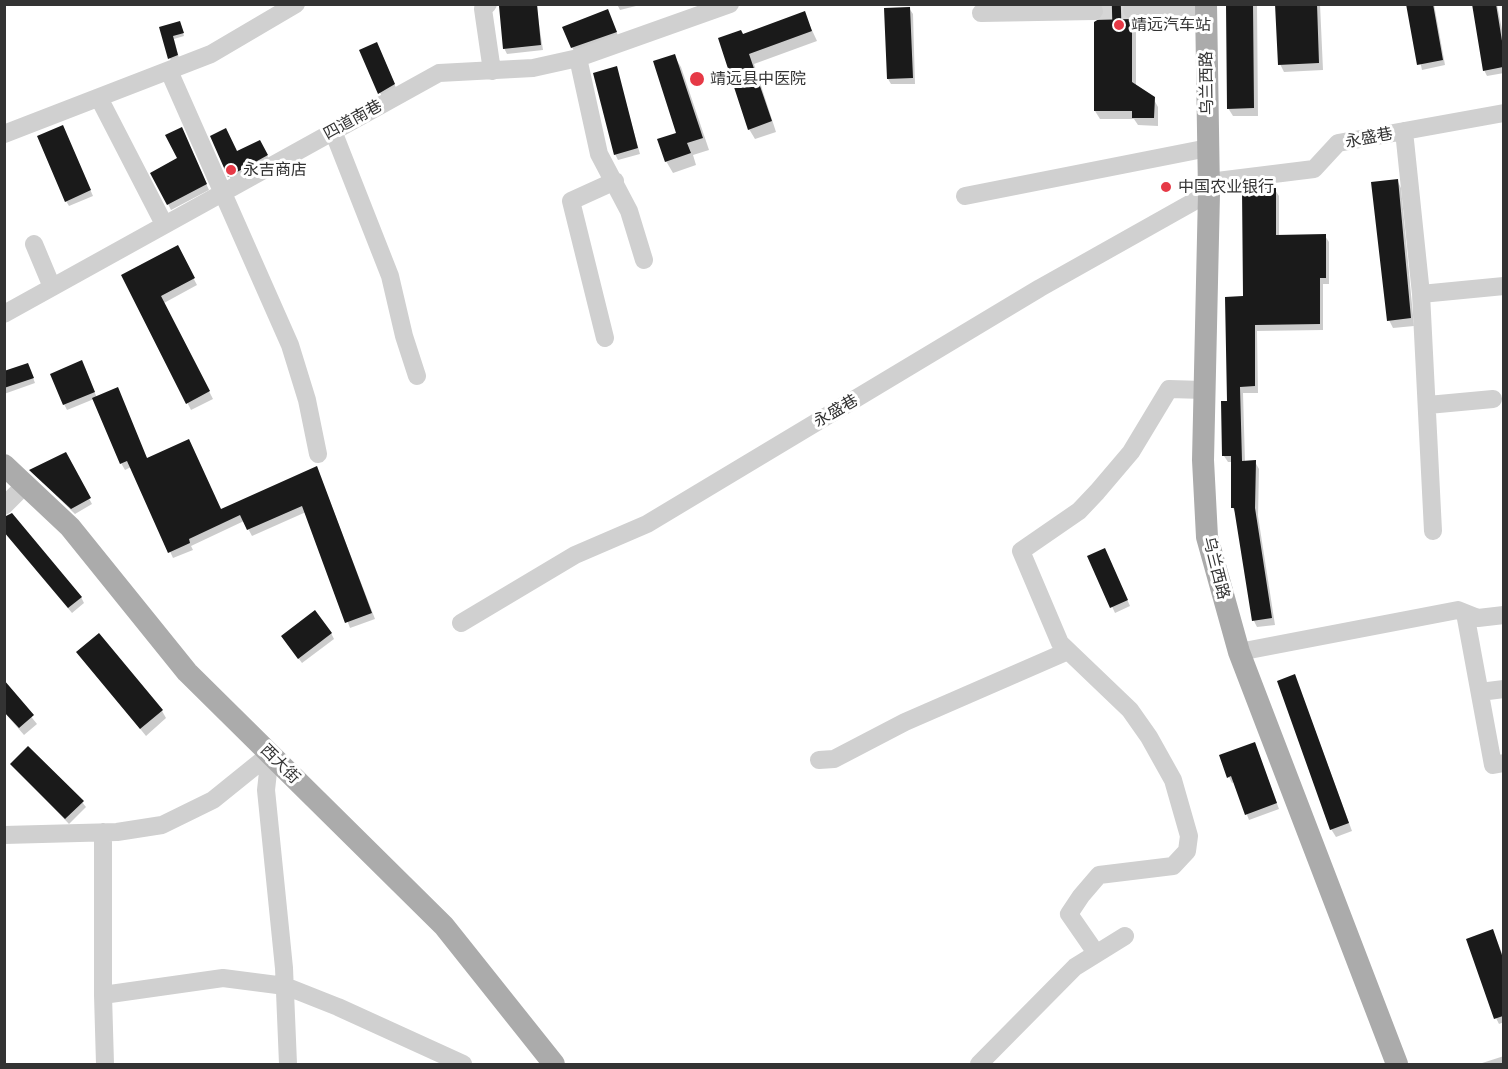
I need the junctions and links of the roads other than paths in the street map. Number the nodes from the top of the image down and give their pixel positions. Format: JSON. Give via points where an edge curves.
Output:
{"nodes":[{"id":1,"x":296,"y":4,"type":"edge"},
{"id":2,"x":488,"y":4,"type":"edge"},
{"id":3,"x":730,"y":4,"type":"edge"},
{"id":4,"x":1206,"y":6,"type":"edge"},
{"id":5,"x":1094,"y":10,"type":"tunnel mouth"},
{"id":6,"x":1132,"y":10,"type":"dead end"},
{"id":7,"x":981,"y":13,"type":"dead end"},
{"id":8,"x":578,"y":58,"type":"junction"},
{"id":9,"x":169,"y":71,"type":"junction"},
{"id":10,"x":492,"y":71,"type":"junction"},
{"id":11,"x":99,"y":98,"type":"junction"},
{"id":12,"x":1503,"y":113,"type":"edge"},
{"id":13,"x":333,"y":131,"type":"junction"},
{"id":14,"x":1404,"y":131,"type":"junction"},
{"id":15,"x":4,"y":134,"type":"edge"},
{"id":16,"x":1208,"y":148,"type":"junction"},
{"id":17,"x":615,"y":181,"type":"junction"},
{"id":18,"x":1209,"y":188,"type":"junction"},
{"id":19,"x":222,"y":192,"type":"junction"},
{"id":20,"x":965,"y":196,"type":"dead end"},
{"id":21,"x":164,"y":224,"type":"junction"},
{"id":22,"x":34,"y":244,"type":"dead end"},
{"id":23,"x":644,"y":260,"type":"dead end"},
{"id":24,"x":1503,"y":286,"type":"edge"},
{"id":25,"x":52,"y":287,"type":"junction"},
{"id":26,"x":1421,"y":294,"type":"junction"},
{"id":27,"x":4,"y":314,"type":"edge"},
{"id":28,"x":605,"y":338,"type":"dead end"},
{"id":29,"x":417,"y":376,"type":"dead end"},
{"id":30,"x":1204,"y":390,"type":"junction"},
{"id":31,"x":1493,"y":399,"type":"dead end"},
{"id":32,"x":1428,"y":405,"type":"junction"},
{"id":33,"x":318,"y":454,"type":"dead end"},
{"id":34,"x":4,"y":465,"type":"edge"},
{"id":35,"x":26,"y":484,"type":"junction"},
{"id":36,"x":4,"y":506,"type":"edge"},
{"id":37,"x":1433,"y":531,"type":"dead end"},
{"id":38,"x":1465,"y":613,"type":"junction"},
{"id":39,"x":1503,"y":615,"type":"edge"},
{"id":40,"x":461,"y":623,"type":"dead end"},
{"id":41,"x":1068,"y":651,"type":"junction"},
{"id":42,"x":1239,"y":652,"type":"junction"},
{"id":43,"x":1503,"y":689,"type":"edge"},
{"id":44,"x":1479,"y":692,"type":"junction"},
{"id":45,"x":270,"y":754,"type":"junction"},
{"id":46,"x":819,"y":760,"type":"dead end"},
{"id":47,"x":1503,"y":763,"type":"edge"},
{"id":48,"x":103,"y":832,"type":"junction"},
{"id":49,"x":4,"y":835,"type":"edge"},
{"id":50,"x":1125,"y":936,"type":"dead end"},
{"id":51,"x":1096,"y":953,"type":"junction"},
{"id":52,"x":285,"y":986,"type":"junction"},
{"id":53,"x":103,"y":995,"type":"junction"},
{"id":54,"x":105,"y":1065,"type":"edge"},
{"id":55,"x":288,"y":1065,"type":"edge"},
{"id":56,"x":463,"y":1065,"type":"edge"},
{"id":57,"x":554,"y":1065,"type":"edge"},
{"id":58,"x":979,"y":1065,"type":"edge"},
{"id":59,"x":1397,"y":1065,"type":"edge"}],
"edges":[{"from":1,"to":9,"type":"street","via":[[211,54]]},
{"from":2,"to":10,"type":"street","via":[[483,9]]},
{"from":3,"to":8,"type":"street","name":"四道南巷"},
{"from":4,"to":6,"type":"street"},
{"from":4,"to":16,"type":"main road","name":"乌兰西路"},
{"from":5,"to":7,"type":"street"},
{"from":8,"to":10,"type":"street","name":"四道南巷","via":[[533,68]]},
{"from":8,"to":17,"type":"street","via":[[599,154]]},
{"from":9,"to":11,"type":"street"},
{"from":9,"to":19,"type":"street"},
{"from":10,"to":13,"type":"street","name":"四道南巷","via":[[439,73]]},
{"from":11,"to":15,"type":"street"},
{"from":11,"to":21,"type":"street"},
{"from":12,"to":14,"type":"street","name":"永盛巷"},
{"from":13,"to":19,"type":"street","name":"四道南巷"},
{"from":13,"to":29,"type":"street","via":[[390,276]]},
{"from":14,"to":18,"type":"street","name":"永盛巷","via":[[1338,144],[1314,169]]},
{"from":14,"to":26,"type":"street"},
{"from":16,"to":18,"type":"main road","name":"乌兰西路"},
{"from":16,"to":20,"type":"street"},
{"from":17,"to":23,"type":"street"},
{"from":17,"to":28,"type":"street","via":[[571,201]]},
{"from":18,"to":30,"type":"main road","name":"乌兰西路"},
{"from":18,"to":40,"type":"street","name":"永盛巷","via":[[647,524],[575,555]]},
{"from":19,"to":21,"type":"street","name":"四道南巷"},
{"from":19,"to":33,"type":"street","via":[[290,345]]},
{"from":21,"to":25,"type":"street","name":"四道南巷"},
{"from":22,"to":25,"type":"street"},
{"from":24,"to":26,"type":"street"},
{"from":25,"to":27,"type":"street","name":"四道南巷"},
{"from":26,"to":32,"type":"street"},
{"from":30,"to":41,"type":"street","via":[[1169,389],[1131,452],[1097,492],[1078,511],[1021,551],[1060,643]]},
{"from":30,"to":42,"type":"main road","name":"乌兰西路","via":[[1207,537]]},
{"from":31,"to":32,"type":"street"},
{"from":32,"to":37,"type":"street"},
{"from":34,"to":35,"type":"main road","name":"西大街"},
{"from":35,"to":36,"type":"street"},
{"from":35,"to":45,"type":"main road","name":"西大街","via":[[70,527],[187,672]]},
{"from":38,"to":39,"type":"street","via":[[1478,618]]},
{"from":38,"to":42,"type":"street","via":[[1458,610]]},
{"from":38,"to":44,"type":"street"},
{"from":41,"to":46,"type":"street","via":[[905,722],[834,759]]},
{"from":41,"to":51,"type":"street","via":[[1131,710],[1149,737],[1173,780],[1190,836],[1187,851],[1173,866],[1099,875],[1081,896],[1069,914]]},
{"from":42,"to":59,"type":"main road","name":"乌兰西路"},
{"from":43,"to":44,"type":"street"},
{"from":44,"to":47,"type":"street","via":[[1493,765]]},
{"from":45,"to":48,"type":"street","via":[[213,800],[162,825]]},
{"from":45,"to":52,"type":"street","via":[[266,790]]},
{"from":45,"to":57,"type":"main road","name":"西大街","via":[[444,926]]},
{"from":48,"to":49,"type":"street"},
{"from":48,"to":53,"type":"street"},
{"from":50,"to":51,"type":"street"},
{"from":51,"to":58,"type":"street","via":[[1075,967]]},
{"from":52,"to":53,"type":"street","via":[[223,978]]},
{"from":52,"to":55,"type":"street"},
{"from":52,"to":56,"type":"street"},
{"from":53,"to":54,"type":"street"}]}
